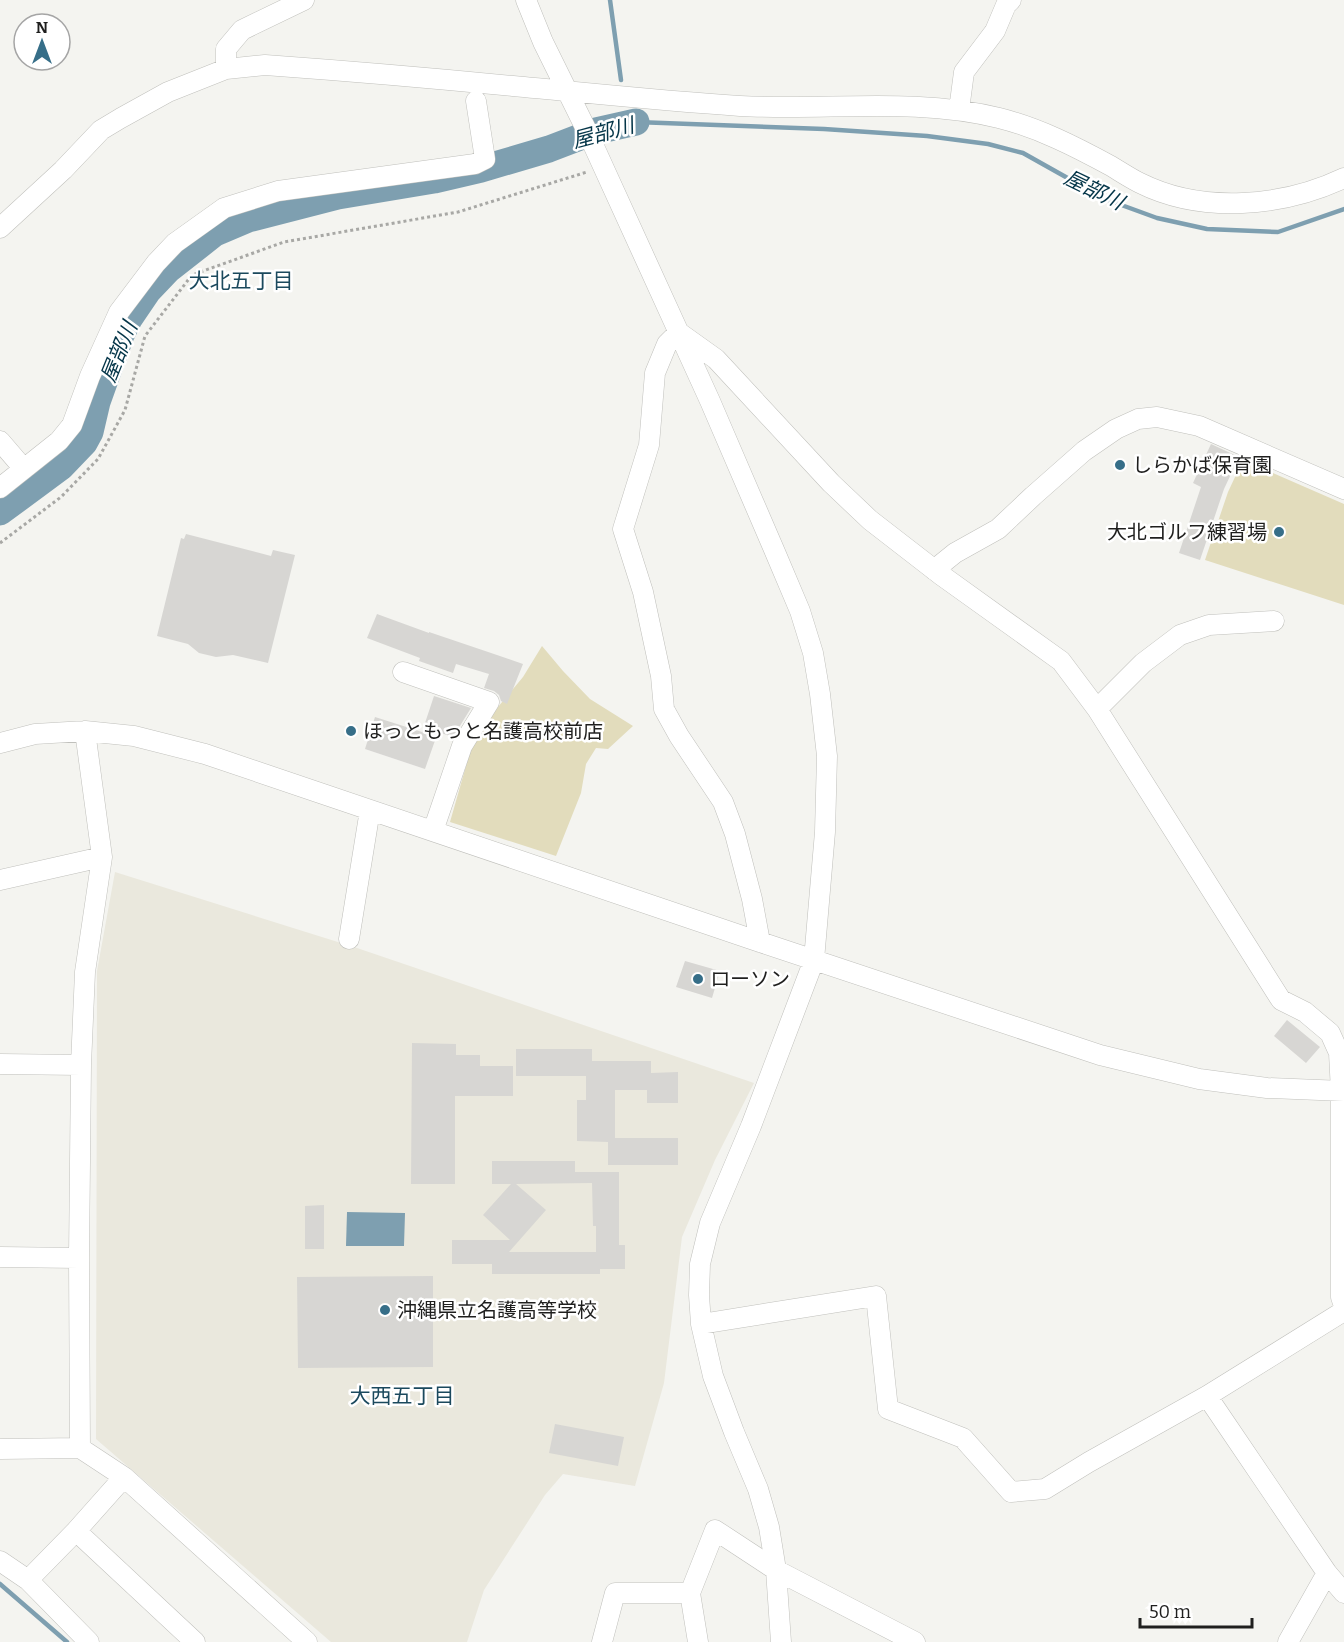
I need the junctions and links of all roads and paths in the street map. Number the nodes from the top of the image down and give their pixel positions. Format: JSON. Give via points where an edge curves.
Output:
{"nodes":[{"id":1,"x":304,"y":0,"type":"edge"},
{"id":2,"x":526,"y":0,"type":"edge"},
{"id":3,"x":1011,"y":0,"type":"edge"},
{"id":4,"x":226,"y":69,"type":"junction"},
{"id":5,"x":567,"y":92,"type":"junction"},
{"id":6,"x":476,"y":101,"type":"dead end"},
{"id":7,"x":960,"y":110,"type":"junction"},
{"id":8,"x":603,"y":167,"type":"junction"},
{"id":9,"x":1344,"y":178,"type":"edge"},
{"id":10,"x":0,"y":228,"type":"edge"},
{"id":11,"x":678,"y":333,"type":"junction"},
{"id":12,"x":0,"y":441,"type":"edge"},
{"id":13,"x":24,"y":469,"type":"junction"},
{"id":14,"x":0,"y":488,"type":"edge"},
{"id":15,"x":1344,"y":489,"type":"edge"},
{"id":16,"x":0,"y":543,"type":"edge"},
{"id":17,"x":934,"y":570,"type":"junction"},
{"id":18,"x":1274,"y":621,"type":"dead end"},
{"id":19,"x":403,"y":672,"type":"dead end"},
{"id":20,"x":1097,"y":709,"type":"junction"},
{"id":21,"x":85,"y":731,"type":"junction"},
{"id":22,"x":0,"y":743,"type":"edge"},
{"id":23,"x":370,"y":810,"type":"junction"},
{"id":24,"x":433,"y":831,"type":"junction"},
{"id":25,"x":102,"y":857,"type":"junction"},
{"id":26,"x":0,"y":880,"type":"edge"},
{"id":27,"x":350,"y":939,"type":"dead end"},
{"id":28,"x":760,"y":942,"type":"junction"},
{"id":29,"x":814,"y":960,"type":"junction"},
{"id":30,"x":0,"y":1064,"type":"edge"},
{"id":31,"x":81,"y":1065,"type":"junction"},
{"id":32,"x":1342,"y":1091,"type":"edge"},
{"id":33,"x":0,"y":1257,"type":"edge"},
{"id":34,"x":79,"y":1258,"type":"junction"},
{"id":35,"x":1344,"y":1306,"type":"edge"},
{"id":36,"x":1344,"y":1311,"type":"edge"},
{"id":37,"x":701,"y":1324,"type":"junction"},
{"id":38,"x":1207,"y":1396,"type":"junction"},
{"id":39,"x":80,"y":1448,"type":"junction"},
{"id":40,"x":0,"y":1449,"type":"edge"},
{"id":41,"x":124,"y":1477,"type":"junction"},
{"id":42,"x":76,"y":1531,"type":"junction"},
{"id":43,"x":0,"y":1561,"type":"edge"},
{"id":44,"x":776,"y":1570,"type":"junction"},
{"id":45,"x":1327,"y":1573,"type":"junction"},
{"id":46,"x":28,"y":1580,"type":"junction"},
{"id":47,"x":690,"y":1593,"type":"junction"},
{"id":48,"x":1344,"y":1593,"type":"edge"},
{"id":49,"x":90,"y":1642,"type":"edge"},
{"id":50,"x":195,"y":1642,"type":"edge"},
{"id":51,"x":307,"y":1642,"type":"edge"},
{"id":52,"x":602,"y":1642,"type":"edge"},
{"id":53,"x":698,"y":1642,"type":"edge"},
{"id":54,"x":781,"y":1642,"type":"edge"},
{"id":55,"x":915,"y":1642,"type":"edge"},
{"id":56,"x":1288,"y":1642,"type":"edge"}],
"edges":[{"from":1,"to":4,"type":"street","via":[[242,30],[226,50]]},
{"from":2,"to":5,"type":"street"},
{"from":3,"to":7,"type":"street","via":[[995,31],[964,72]]},
{"from":4,"to":5,"type":"street","via":[[265,65]]},
{"from":4,"to":10,"type":"street","via":[[168,92],[101,130]]},
{"from":5,"to":7,"type":"street","via":[[743,106]]},
{"from":5,"to":8,"type":"street"},
{"from":6,"to":13,"type":"street","via":[[484,159],[475,164],[278,191],[224,208],[175,243],[119,312],[72,425],[59,441]]},
{"from":7,"to":9,"type":"street","via":[[1030,128],[1083,151],[1141,184],[1190,198],[1233,204],[1265,202],[1314,191]]},
{"from":8,"to":11,"type":"street"},
{"from":8,"to":16,"type":"path","via":[[458,212],[284,242],[192,275],[145,336],[125,410],[98,459],[61,497]]},
{"from":11,"to":17,"type":"street","via":[[716,359],[870,520]]},
{"from":11,"to":28,"type":"street","via":[[667,344],[655,373],[649,445],[623,529],[643,592],[661,676],[664,710],[723,802],[735,834]]},
{"from":11,"to":29,"type":"street","via":[[800,611],[813,653],[827,756]]},
{"from":12,"to":13,"type":"street"},
{"from":13,"to":14,"type":"street"},
{"from":15,"to":17,"type":"street","via":[[1199,426],[1157,417],[1138,419],[1084,451],[998,529]]},
{"from":17,"to":20,"type":"street","via":[[1061,662]]},
{"from":18,"to":20,"type":"street","via":[[1209,625],[1180,635],[1143,663]]},
{"from":19,"to":24,"type":"street","via":[[489,702],[462,746]]},
{"from":20,"to":32,"type":"street","via":[[1281,1000],[1305,1012],[1330,1033],[1340,1053]]},
{"from":21,"to":22,"type":"street","via":[[35,734]]},
{"from":21,"to":23,"type":"street","via":[[134,735],[205,754]]},
{"from":21,"to":25,"type":"street"},
{"from":23,"to":24,"type":"street"},
{"from":23,"to":27,"type":"street"},
{"from":24,"to":28,"type":"street"},
{"from":25,"to":26,"type":"street"},
{"from":25,"to":31,"type":"street","via":[[85,972]]},
{"from":28,"to":29,"type":"street"},
{"from":29,"to":32,"type":"street","via":[[1100,1055],[1199,1079],[1267,1088]]},
{"from":29,"to":37,"type":"street","via":[[710,1222],[700,1264]]},
{"from":30,"to":31,"type":"street"},
{"from":31,"to":34,"type":"street"},
{"from":32,"to":35,"type":"street"},
{"from":33,"to":34,"type":"street"},
{"from":34,"to":39,"type":"street"},
{"from":36,"to":38,"type":"street"},
{"from":37,"to":38,"type":"street","via":[[876,1296],[888,1409],[963,1438],[1011,1492],[1045,1489]]},
{"from":37,"to":44,"type":"street","via":[[713,1376],[758,1489]]},
{"from":38,"to":45,"type":"street"},
{"from":39,"to":40,"type":"street"},
{"from":39,"to":41,"type":"street"},
{"from":41,"to":42,"type":"street"},
{"from":41,"to":51,"type":"street"},
{"from":42,"to":46,"type":"street"},
{"from":42,"to":50,"type":"street"},
{"from":43,"to":46,"type":"street"},
{"from":44,"to":47,"type":"street","via":[[715,1530]]},
{"from":44,"to":54,"type":"street"},
{"from":44,"to":55,"type":"street"},
{"from":45,"to":48,"type":"street"},
{"from":45,"to":56,"type":"street"},
{"from":46,"to":49,"type":"street"},
{"from":47,"to":52,"type":"street","via":[[615,1593]]},
{"from":47,"to":53,"type":"street"}]}
